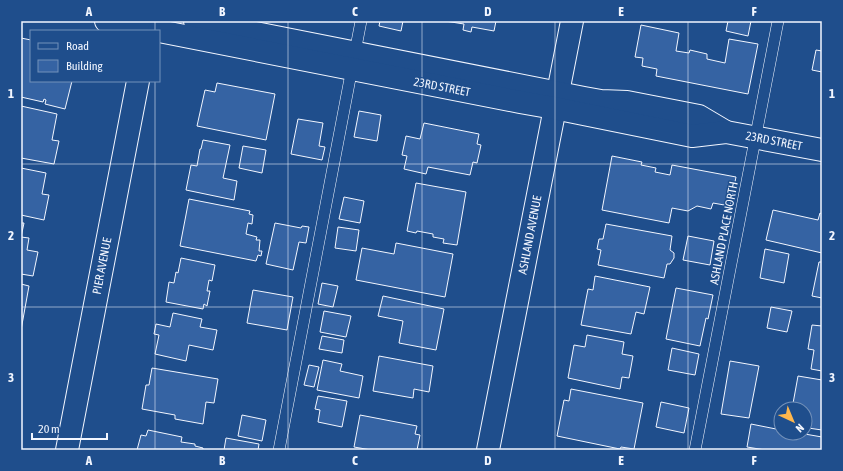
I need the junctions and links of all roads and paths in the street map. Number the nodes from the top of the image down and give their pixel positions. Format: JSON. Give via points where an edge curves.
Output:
{"nodes":[{"id":1,"x":106,"y":21,"type":"edge"},
{"id":2,"x":195,"y":21,"type":"edge"},
{"id":3,"x":361,"y":21,"type":"edge"},
{"id":4,"x":572,"y":21,"type":"edge"},
{"id":5,"x":778,"y":21,"type":"edge"},
{"id":6,"x":153,"y":29,"type":"edge"},
{"id":7,"x":160,"y":30,"type":"edge"},
{"id":8,"x":354,"y":61,"type":"junction"},
{"id":9,"x":138,"y":82,"type":"edge"},
{"id":10,"x":556,"y":100,"type":"junction"},
{"id":11,"x":755,"y":137,"type":"junction"},
{"id":12,"x":822,"y":150,"type":"edge"},
{"id":13,"x":67,"y":450,"type":"edge"},
{"id":14,"x":279,"y":450,"type":"edge"},
{"id":15,"x":488,"y":450,"type":"edge"},
{"id":16,"x":695,"y":450,"type":"edge"}],
"edges":[{"from":1,"to":6,"type":"street","name":"23RD STREET"},
{"from":2,"to":8,"type":"street","name":"23RD STREET"},
{"from":3,"to":8,"type":"lane"},
{"from":4,"to":10,"type":"street","name":"ASHLAND AVENUE"},
{"from":5,"to":11,"type":"lane","name":"ASHLAND PLACE NORTH"},
{"from":7,"to":8,"type":"street","name":"23RD STREET"},
{"from":8,"to":10,"type":"street","name":"23RD STREET"},
{"from":8,"to":14,"type":"lane"},
{"from":9,"to":13,"type":"street","name":"PIER AVENUE"},
{"from":10,"to":11,"type":"street","name":"23RD STREET","via":[[627,102],[699,116],[726,132]]},
{"from":10,"to":15,"type":"street","name":"ASHLAND AVENUE"},
{"from":11,"to":12,"type":"street","name":"23RD STREET"},
{"from":11,"to":16,"type":"lane","name":"ASHLAND PLACE NORTH"}]}
